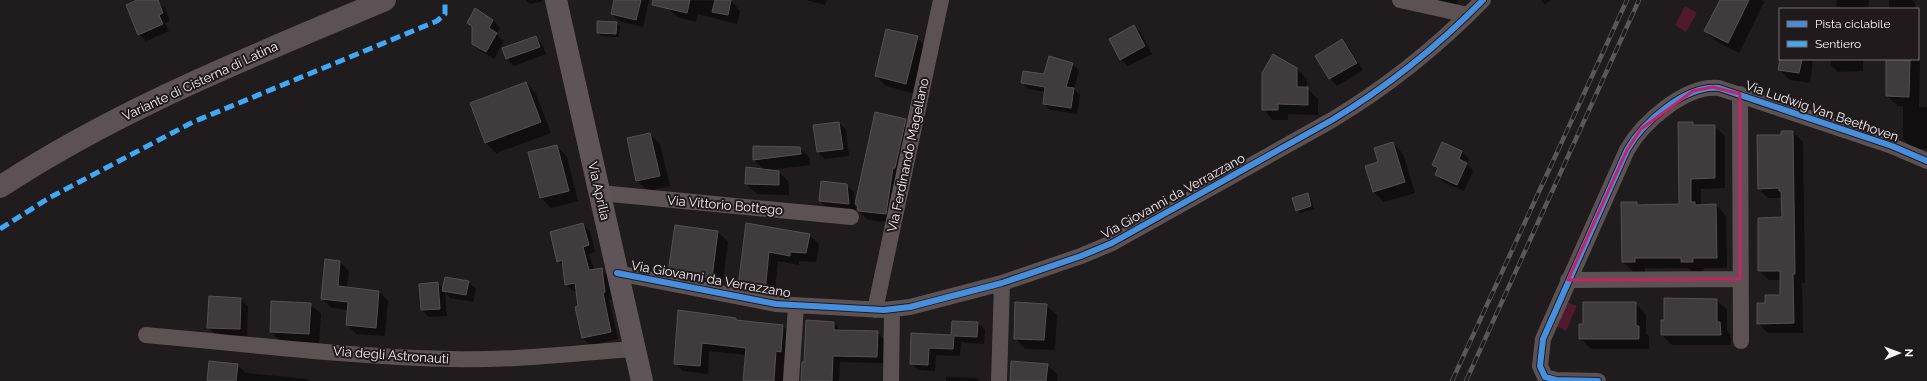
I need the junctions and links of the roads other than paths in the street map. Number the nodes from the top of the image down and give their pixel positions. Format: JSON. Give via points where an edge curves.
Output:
{"nodes":[{"id":1,"x":385,"y":0,"type":"edge"},
{"id":2,"x":556,"y":0,"type":"edge"},
{"id":3,"x":941,"y":0,"type":"edge"},
{"id":4,"x":1400,"y":0,"type":"edge"},
{"id":5,"x":1483,"y":0,"type":"edge"},
{"id":6,"x":1468,"y":15,"type":"junction"},
{"id":7,"x":1740,"y":94,"type":"junction"},
{"id":8,"x":1927,"y":161,"type":"edge"},
{"id":9,"x":0,"y":187,"type":"edge"},
{"id":10,"x":600,"y":193,"type":"junction"},
{"id":11,"x":851,"y":217,"type":"dead end"},
{"id":12,"x":618,"y":273,"type":"junction"},
{"id":13,"x":1740,"y":279,"type":"junction"},
{"id":14,"x":1568,"y":280,"type":"junction"},
{"id":15,"x":1002,"y":283,"type":"junction"},
{"id":16,"x":796,"y":306,"type":"junction"},
{"id":17,"x":875,"y":310,"type":"junction"},
{"id":18,"x":892,"y":310,"type":"junction"},
{"id":19,"x":146,"y":335,"type":"dead end"},
{"id":20,"x":1741,"y":341,"type":"dead end"},
{"id":21,"x":635,"y":349,"type":"junction"},
{"id":22,"x":642,"y":381,"type":"edge"},
{"id":23,"x":791,"y":381,"type":"edge"},
{"id":24,"x":891,"y":381,"type":"edge"},
{"id":25,"x":999,"y":381,"type":"edge"},
{"id":26,"x":1598,"y":381,"type":"edge"}],
"edges":[{"from":1,"to":9,"type":"main road","name":"Variante di Cisterna di Latina","via":[[159,97]]},
{"from":2,"to":10,"type":"street","name":"Via Aprilia"},
{"from":3,"to":17,"type":"street","name":"Via Ferdinando Magellano"},
{"from":4,"to":6,"type":"street"},
{"from":5,"to":6,"type":"street","name":"Via Giovanni da Verrazzano"},
{"from":6,"to":15,"type":"street","name":"Via Giovanni da Verrazzano","via":[[1364,101],[1332,120],[1120,240]]},
{"from":7,"to":8,"type":"street","name":"Via Ludwig Van Beethoven","via":[[1892,146]]},
{"from":7,"to":13,"type":"street"},
{"from":7,"to":14,"type":"street","name":"Via Ludwig Van Beethoven","via":[[1719,88],[1697,90],[1653,117],[1637,133]]},
{"from":10,"to":11,"type":"street","name":"Via Vittorio Bottego"},
{"from":10,"to":12,"type":"street","name":"Via Aprilia"},
{"from":12,"to":16,"type":"street","name":"Via Giovanni da Verrazzano","via":[[759,302]]},
{"from":12,"to":21,"type":"street","name":"Via Aprilia"},
{"from":13,"to":14,"type":"street"},
{"from":13,"to":20,"type":"street"},
{"from":14,"to":26,"type":"street","via":[[1545,333],[1541,370],[1545,377],[1552,380]]},
{"from":15,"to":18,"type":"street","name":"Via Giovanni da Verrazzano"},
{"from":15,"to":25,"type":"street"},
{"from":16,"to":17,"type":"street","name":"Via Giovanni da Verrazzano"},
{"from":16,"to":23,"type":"street"},
{"from":17,"to":18,"type":"street","name":"Via Giovanni da Verrazzano"},
{"from":18,"to":24,"type":"street"},
{"from":19,"to":21,"type":"street","name":"Via degli Astronauti","via":[[452,360]]},
{"from":21,"to":22,"type":"street","name":"Via Aprilia"}]}
